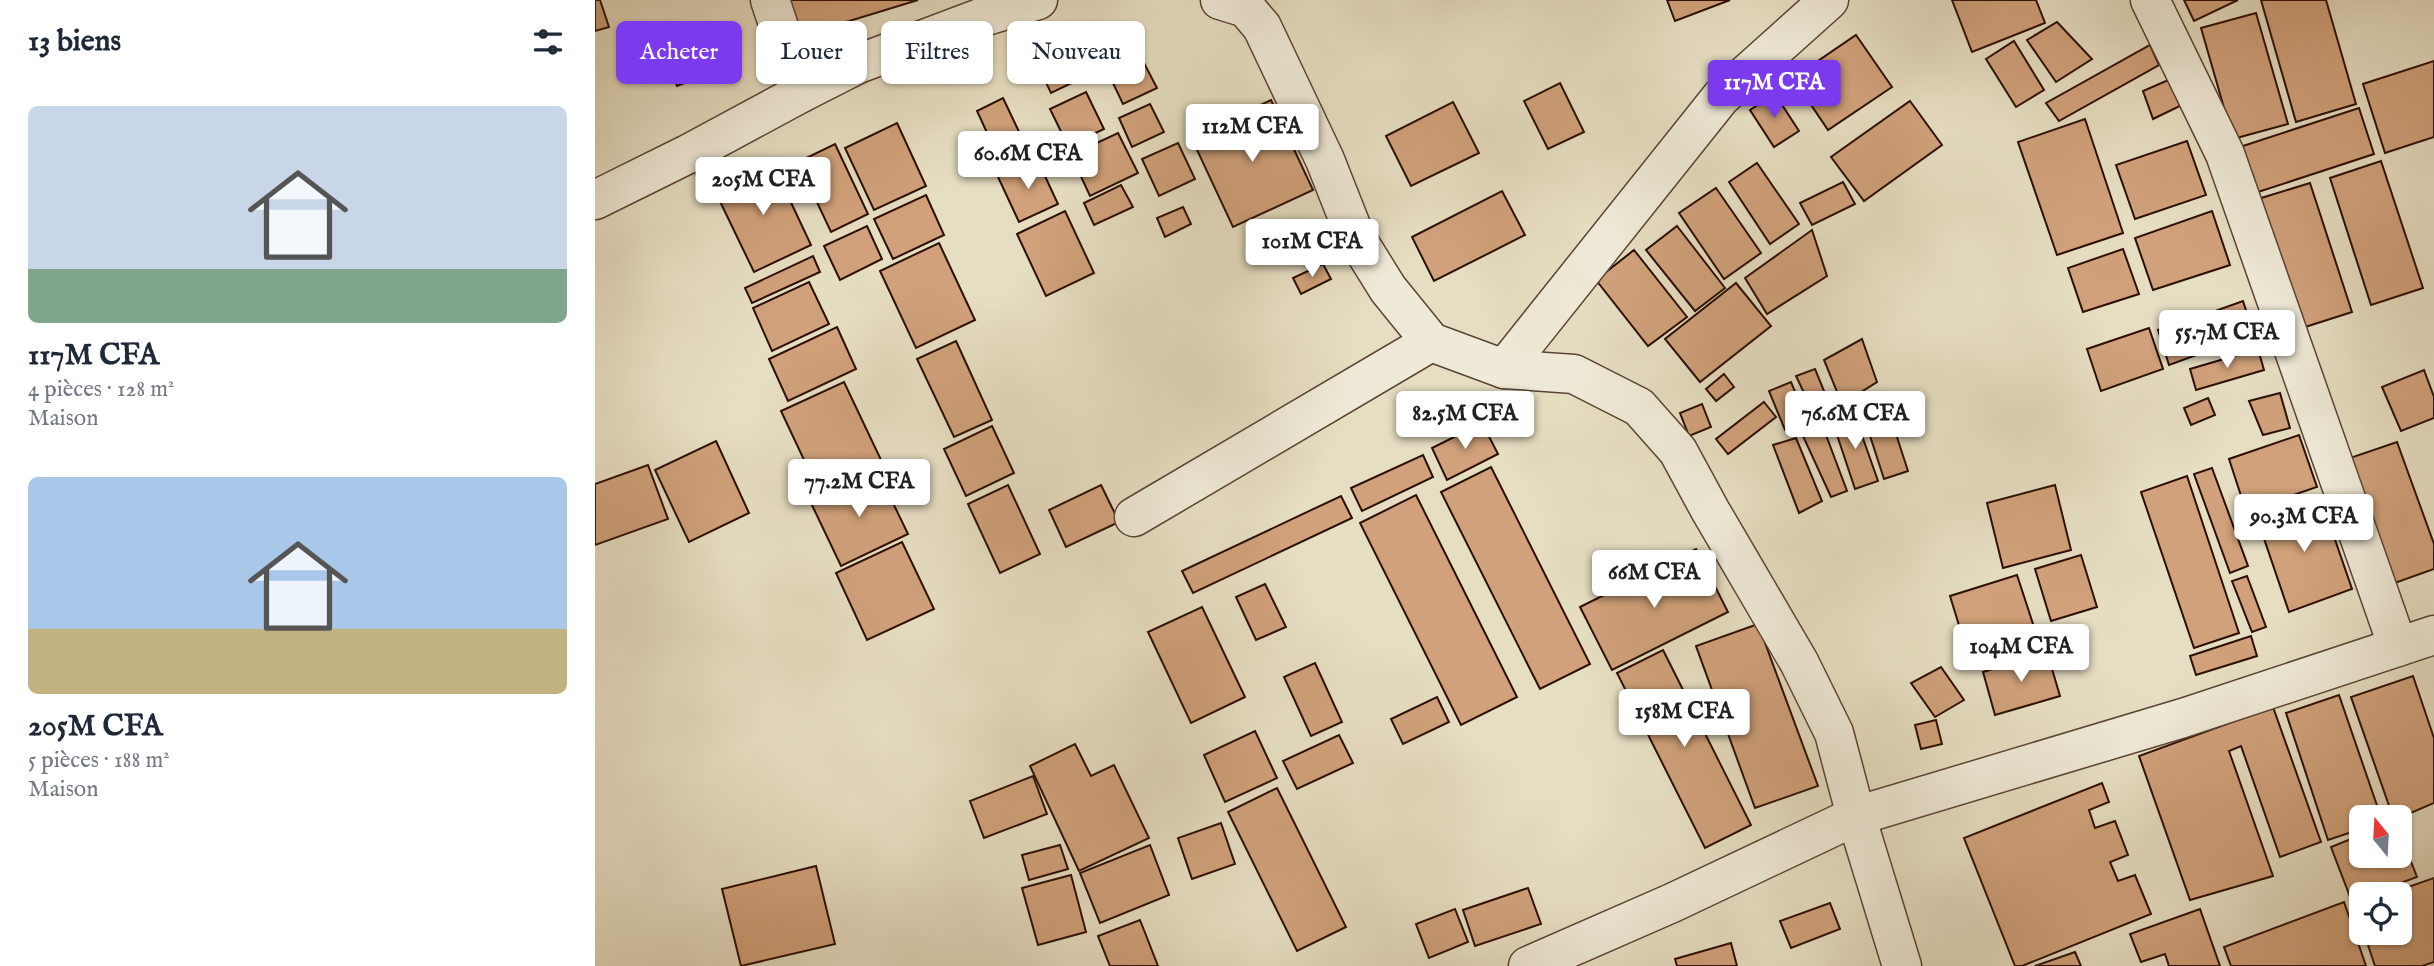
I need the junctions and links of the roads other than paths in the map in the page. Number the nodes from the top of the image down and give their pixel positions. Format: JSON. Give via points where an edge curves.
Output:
{"nodes":[{"id":1,"x":770,"y":0,"type":"edge"},
{"id":2,"x":1038,"y":0,"type":"edge"},
{"id":3,"x":1829,"y":0,"type":"edge"},
{"id":4,"x":2150,"y":0,"type":"edge"},
{"id":5,"x":1237,"y":3,"type":"edge"},
{"id":6,"x":801,"y":93,"type":"junction"},
{"id":7,"x":595,"y":200,"type":"edge"},
{"id":8,"x":1431,"y":342,"type":"junction"},
{"id":9,"x":1504,"y":369,"type":"junction"},
{"id":10,"x":1134,"y":517,"type":"dead end"},
{"id":11,"x":2434,"y":635,"type":"edge"},
{"id":12,"x":2398,"y":647,"type":"junction"},
{"id":13,"x":1856,"y":816,"type":"junction"},
{"id":14,"x":1528,"y":966,"type":"edge"},
{"id":15,"x":1902,"y":966,"type":"edge"}],
"edges":[{"from":1,"to":6,"type":"street"},
{"from":2,"to":6,"type":"street","via":[[858,64]]},
{"from":3,"to":9,"type":"street","via":[[1721,97]]},
{"from":4,"to":12,"type":"street","via":[[2225,154]]},
{"from":5,"to":8,"type":"street","via":[[1262,27],[1355,236],[1388,289]]},
{"from":6,"to":7,"type":"street"},
{"from":8,"to":9,"type":"street"},
{"from":8,"to":10,"type":"street"},
{"from":9,"to":13,"type":"street","via":[[1574,374],[1639,407],[1678,451],[1799,662],[1833,733]]},
{"from":11,"to":12,"type":"street"},
{"from":12,"to":13,"type":"street","via":[[2183,718]]},
{"from":13,"to":14,"type":"street"},
{"from":13,"to":15,"type":"street"}]}
